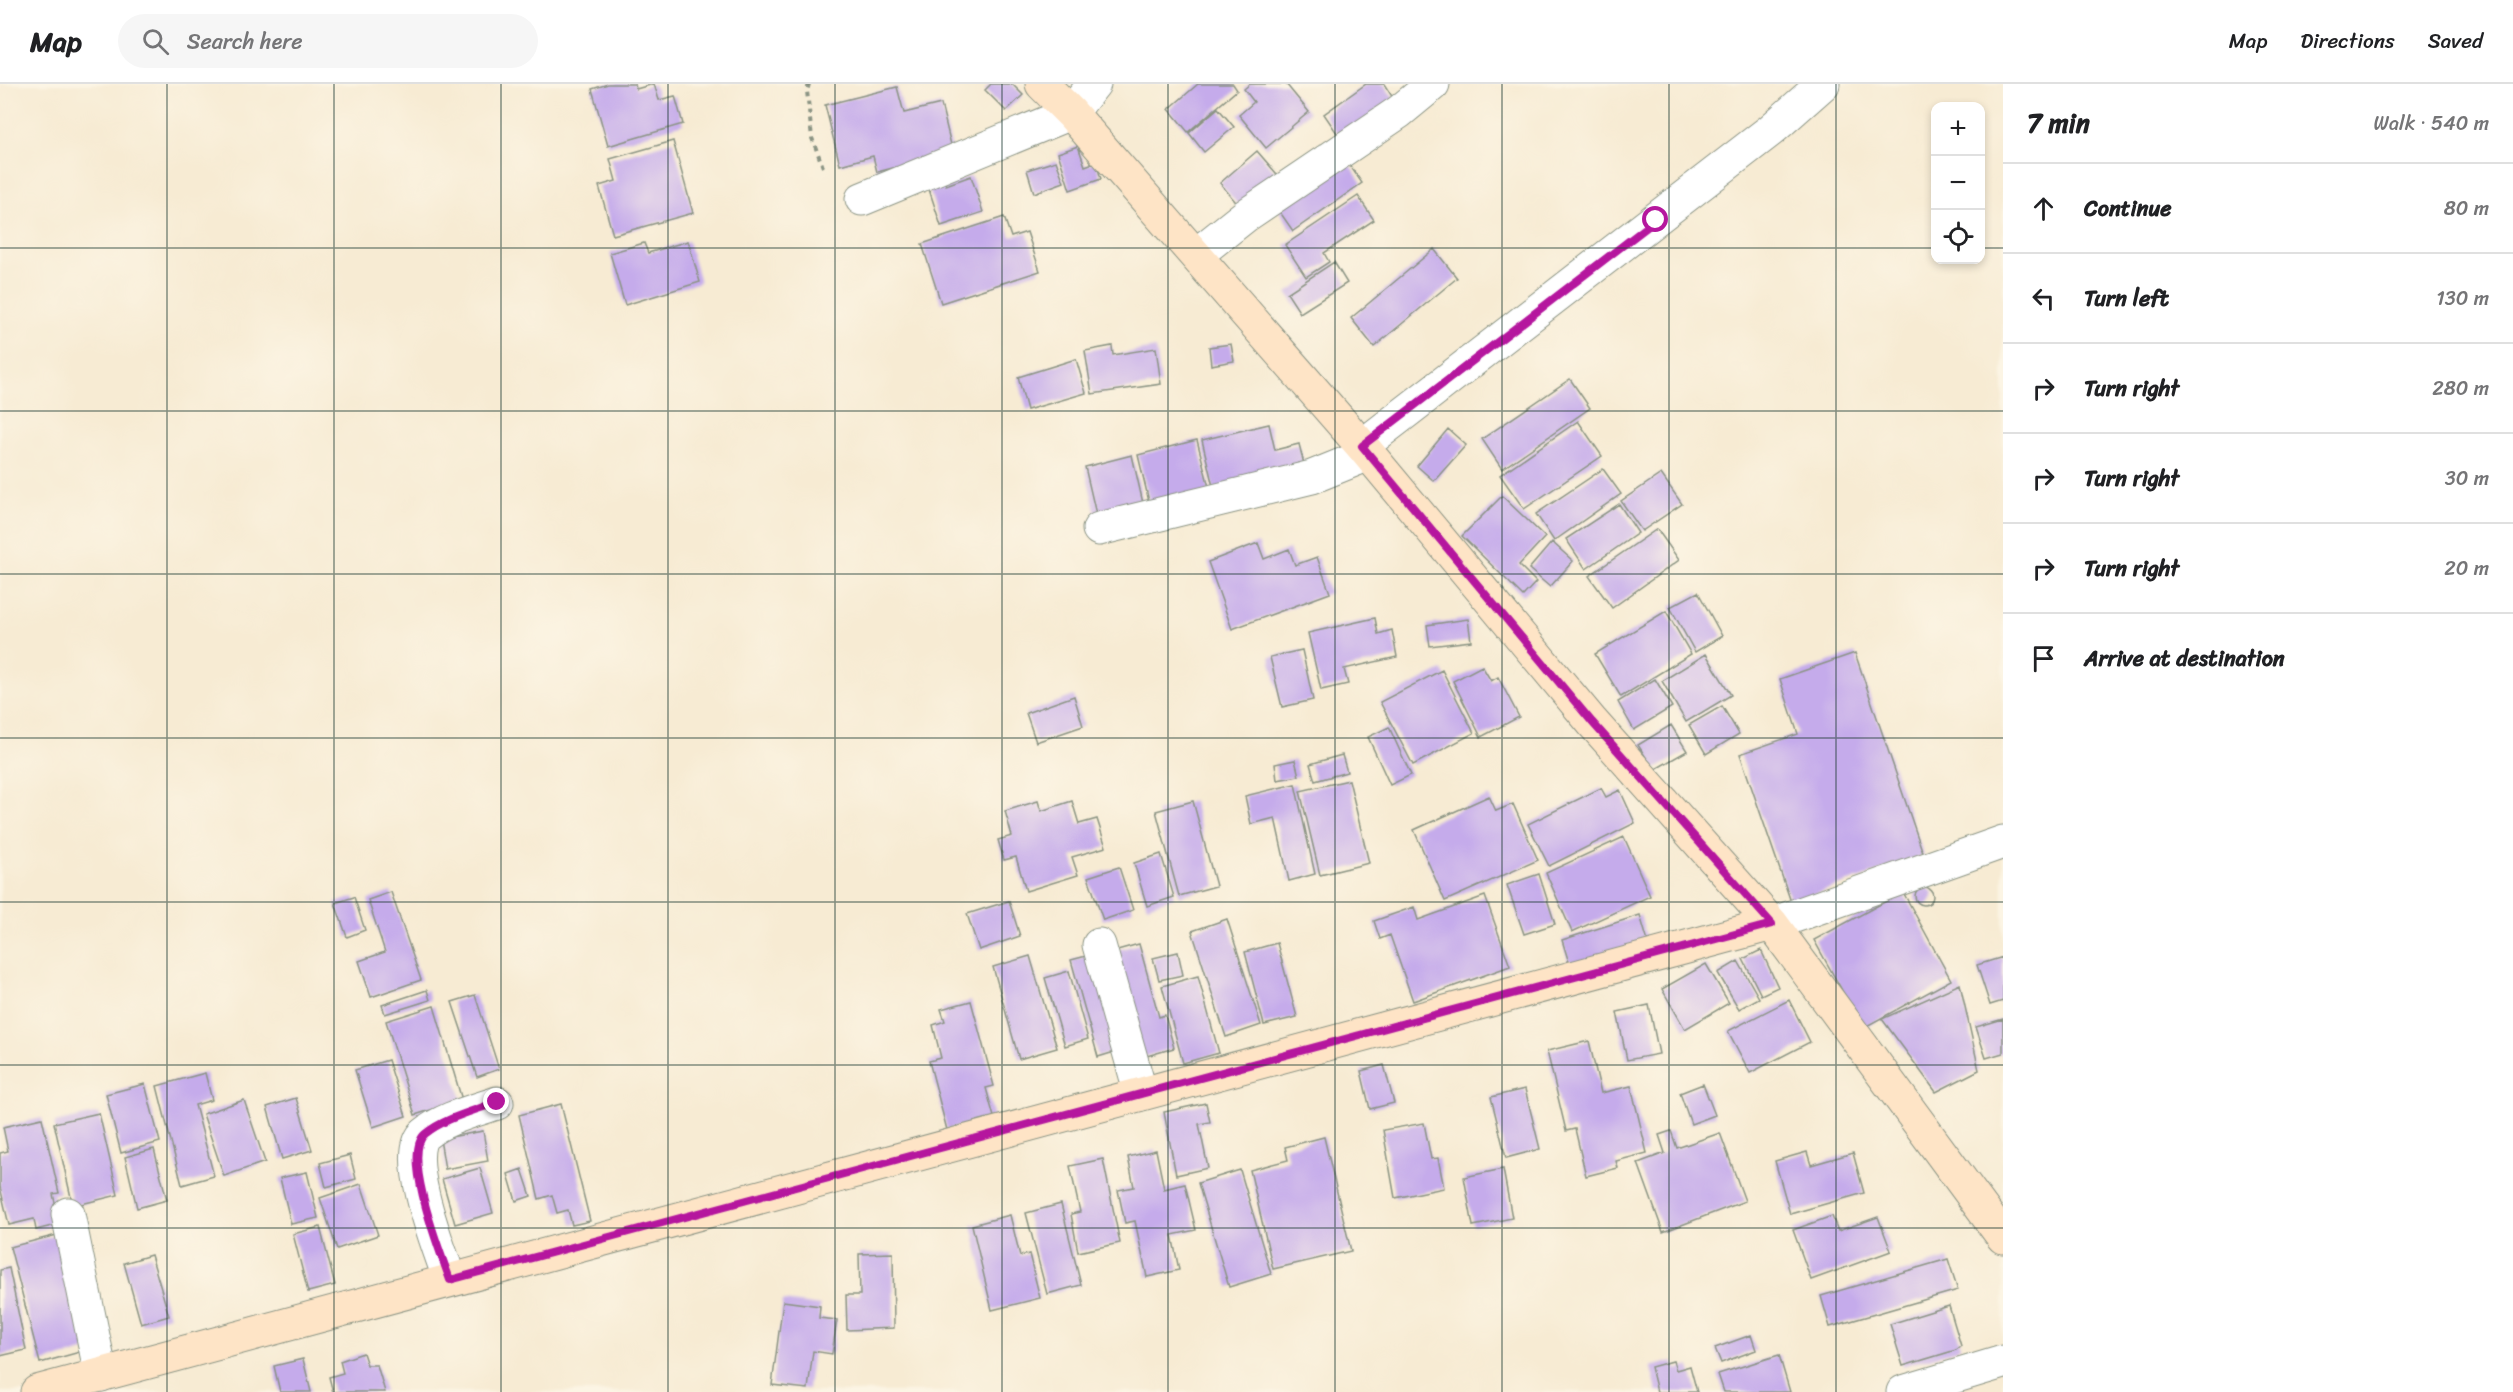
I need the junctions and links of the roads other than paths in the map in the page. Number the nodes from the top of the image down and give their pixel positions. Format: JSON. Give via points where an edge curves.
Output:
{"nodes":[{"id":1,"x":1042,"y":84,"type":"edge"},
{"id":2,"x":1094,"y":84,"type":"edge"},
{"id":3,"x":1433,"y":84,"type":"edge"},
{"id":4,"x":1823,"y":84,"type":"edge"},
{"id":5,"x":1071,"y":113,"type":"junction"},
{"id":6,"x":862,"y":199,"type":"dead end"},
{"id":7,"x":1196,"y":255,"type":"junction"},
{"id":8,"x":1365,"y":450,"type":"junction"},
{"id":9,"x":1099,"y":529,"type":"dead end"},
{"id":10,"x":2003,"y":842,"type":"edge"},
{"id":11,"x":1772,"y":924,"type":"junction"},
{"id":12,"x":1099,"y":945,"type":"dead end"},
{"id":13,"x":1141,"y":1094,"type":"junction"},
{"id":14,"x":497,"y":1102,"type":"dead end"},
{"id":15,"x":68,"y":1214,"type":"dead end"},
{"id":16,"x":2003,"y":1237,"type":"edge"},
{"id":17,"x":450,"y":1280,"type":"junction"},
{"id":18,"x":2003,"y":1362,"type":"edge"},
{"id":19,"x":110,"y":1379,"type":"edge"},
{"id":20,"x":37,"y":1392,"type":"edge"},
{"id":21,"x":1903,"y":1392,"type":"edge"}],
"edges":[{"from":1,"to":5,"type":"street"},
{"from":2,"to":5,"type":"street"},
{"from":3,"to":7,"type":"street"},
{"from":4,"to":8,"type":"street","via":[[1771,130]]},
{"from":5,"to":6,"type":"street"},
{"from":5,"to":7,"type":"street"},
{"from":7,"to":8,"type":"street"},
{"from":8,"to":9,"type":"street","via":[[1312,477]]},
{"from":8,"to":11,"type":"street","via":[[1592,722]]},
{"from":10,"to":11,"type":"street"},
{"from":11,"to":13,"type":"street"},
{"from":11,"to":16,"type":"street"},
{"from":12,"to":13,"type":"street"},
{"from":13,"to":17,"type":"street"},
{"from":14,"to":17,"type":"street","via":[[443,1123],[424,1135],[418,1146],[419,1185]]},
{"from":15,"to":19,"type":"street"},
{"from":17,"to":19,"type":"street"},
{"from":18,"to":21,"type":"street"},
{"from":19,"to":20,"type":"street"}]}
